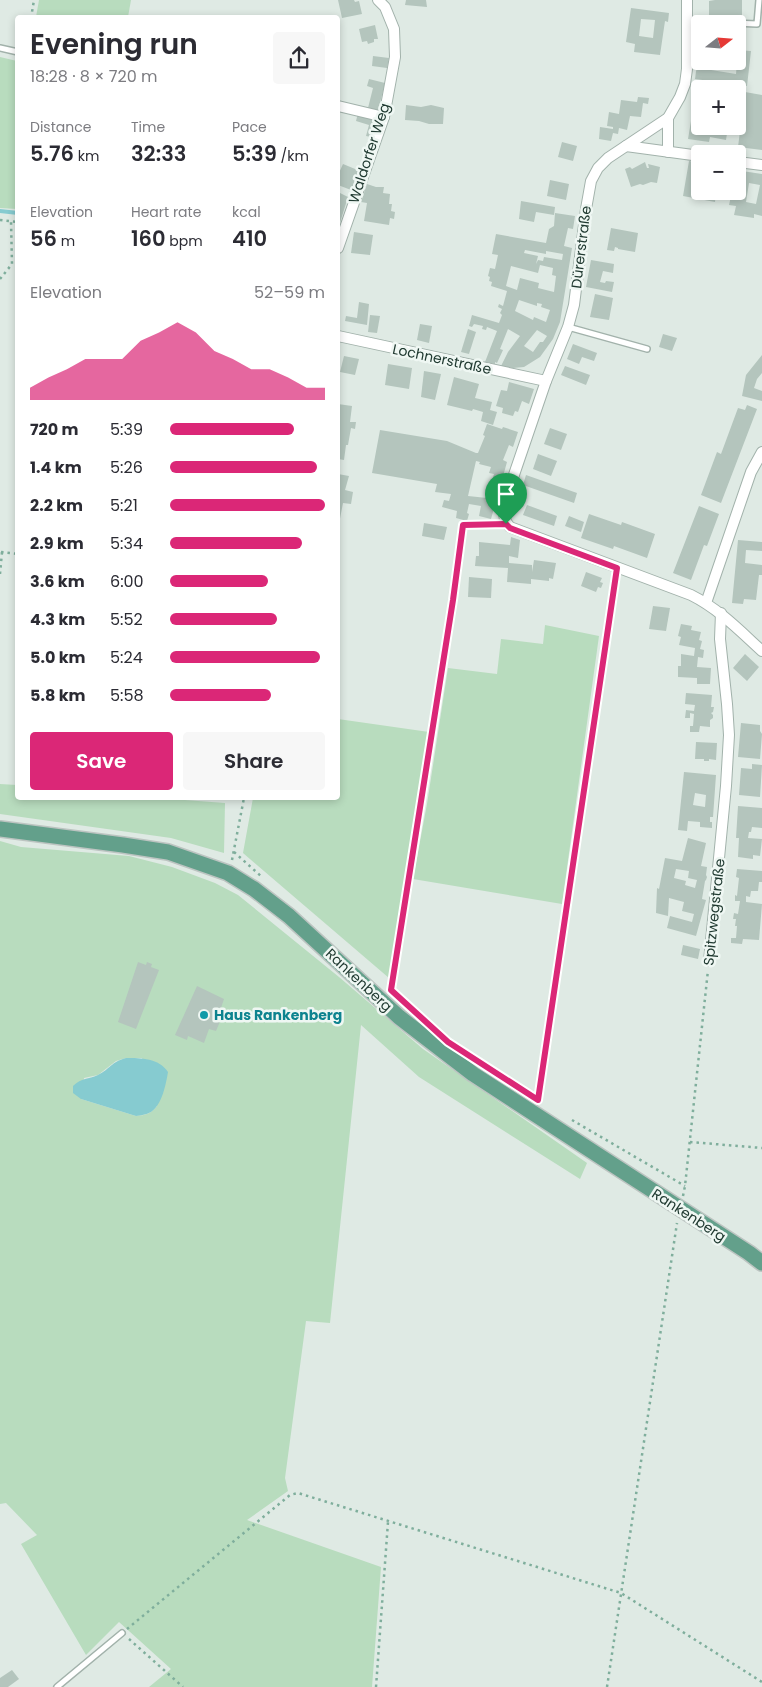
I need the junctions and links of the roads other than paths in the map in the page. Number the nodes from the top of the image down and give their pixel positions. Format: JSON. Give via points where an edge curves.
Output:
{"nodes":[{"id":1,"x":378,"y":0,"type":"edge"},
{"id":2,"x":687,"y":0,"type":"edge"},
{"id":3,"x":758,"y":0,"type":"edge"},
{"id":4,"x":687,"y":21,"type":"junction"},
{"id":5,"x":0,"y":48,"type":"edge"},
{"id":6,"x":15,"y":51,"type":"edge"},
{"id":7,"x":340,"y":106,"type":"edge"},
{"id":8,"x":384,"y":116,"type":"junction"},
{"id":9,"x":668,"y":118,"type":"junction"},
{"id":10,"x":626,"y":146,"type":"junction"},
{"id":11,"x":668,"y":152,"type":"junction"},
{"id":12,"x":691,"y":155,"type":"edge"},
{"id":13,"x":746,"y":163,"type":"edge"},
{"id":14,"x":762,"y":165,"type":"edge"},
{"id":15,"x":340,"y":242,"type":"edge"},
{"id":16,"x":568,"y":328,"type":"junction"},
{"id":17,"x":340,"y":336,"type":"edge"},
{"id":18,"x":646,"y":349,"type":"dead end"},
{"id":19,"x":546,"y":381,"type":"junction"},
{"id":20,"x":762,"y":452,"type":"edge"},
{"id":21,"x":506,"y":524,"type":"junction"},
{"id":22,"x":453,"y":600,"type":"road end"},
{"id":23,"x":706,"y":603,"type":"junction"},
{"id":24,"x":721,"y":613,"type":"junction"},
{"id":25,"x":762,"y":651,"type":"edge"},
{"id":26,"x":0,"y":829,"type":"edge"},
{"id":27,"x":709,"y":961,"type":"road end"},
{"id":28,"x":762,"y":1263,"type":"edge"},
{"id":29,"x":122,"y":1633,"type":"road end"},
{"id":30,"x":57,"y":1687,"type":"edge"}],
"edges":[{"from":1,"to":8,"type":"street","name":"Waldorfer Weg","via":[[386,7],[394,29],[395,57]]},
{"from":2,"to":4,"type":"street","name":"Dürerstraße"},
{"from":3,"to":4,"type":"lane","via":[[757,24]]},
{"from":4,"to":9,"type":"street","name":"Dürerstraße","via":[[685,84]]},
{"from":5,"to":6,"type":"lane"},
{"from":7,"to":8,"type":"street"},
{"from":8,"to":15,"type":"street","name":"Waldorfer Weg"},
{"from":9,"to":10,"type":"street","name":"Dürerstraße"},
{"from":9,"to":11,"type":"street"},
{"from":10,"to":11,"type":"street"},
{"from":10,"to":16,"type":"street","name":"Dürerstraße","via":[[598,168],[591,181]]},
{"from":11,"to":12,"type":"street"},
{"from":13,"to":14,"type":"street"},
{"from":16,"to":18,"type":"lane"},
{"from":16,"to":19,"type":"street","name":"Dürerstraße"},
{"from":17,"to":19,"type":"street","name":"Lochnerstraße"},
{"from":19,"to":21,"type":"street","name":"Dürerstraße","via":[[503,507]]},
{"from":20,"to":23,"type":"street","via":[[751,472]]},
{"from":21,"to":22,"type":"lane","via":[[463,525]]},
{"from":21,"to":23,"type":"street"},
{"from":23,"to":24,"type":"street"},
{"from":24,"to":25,"type":"street"},
{"from":24,"to":27,"type":"street","name":"Spitzwegstraße","via":[[720,638],[729,735]]},
{"from":26,"to":28,"type":"main road","name":"Rankenberg","via":[[168,852],[228,873],[290,916],[399,1017],[474,1074]]},
{"from":29,"to":30,"type":"lane"}]}
